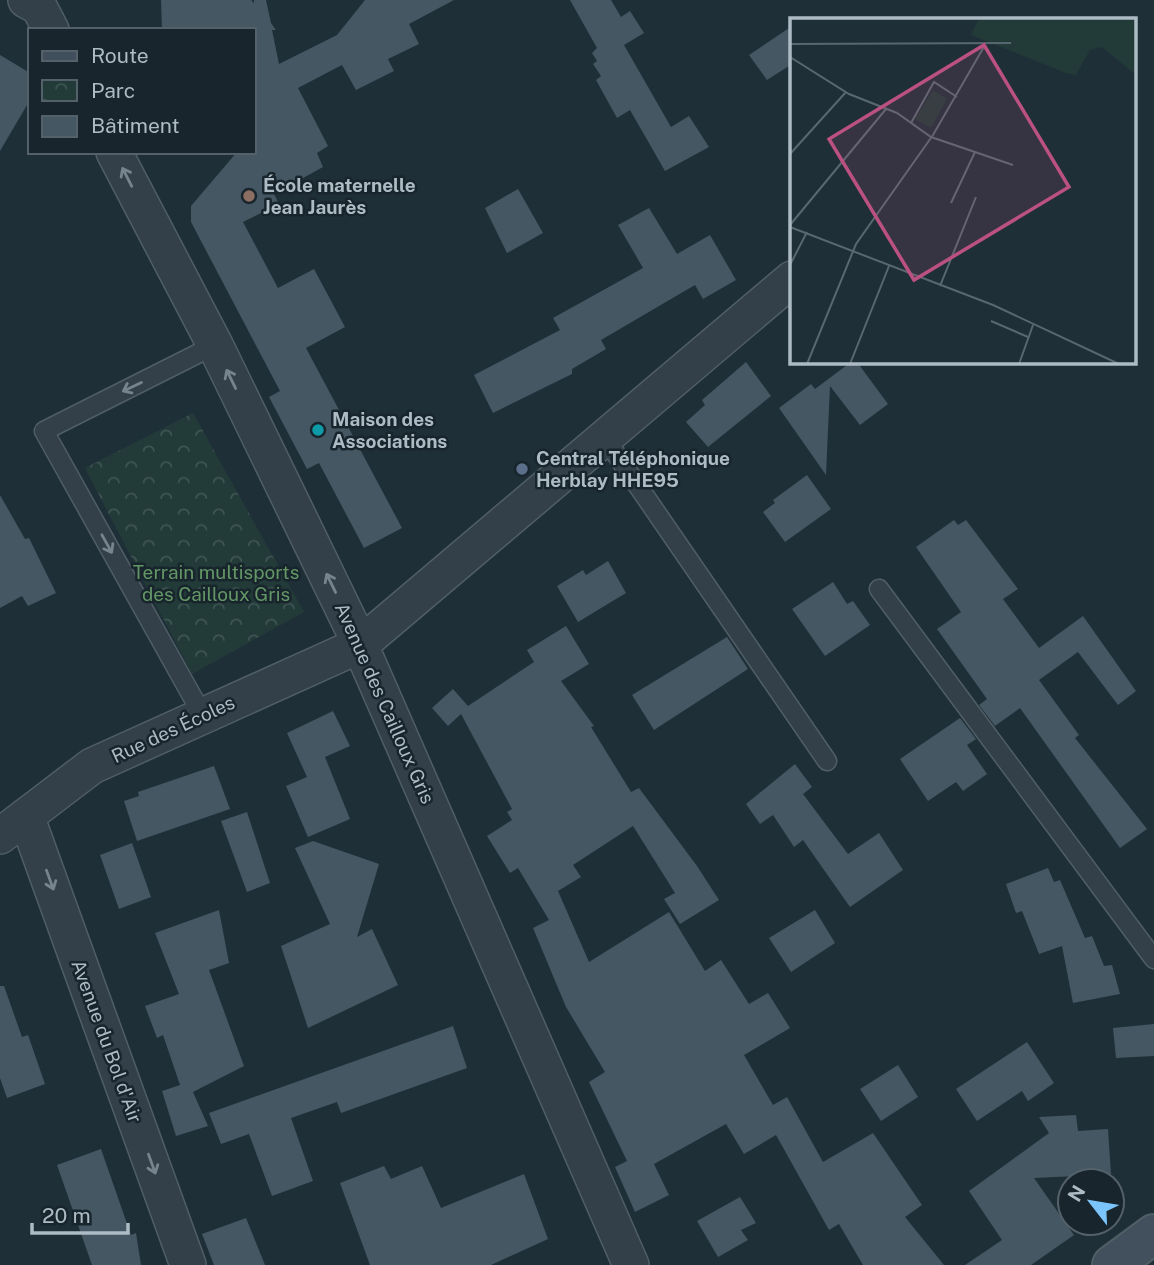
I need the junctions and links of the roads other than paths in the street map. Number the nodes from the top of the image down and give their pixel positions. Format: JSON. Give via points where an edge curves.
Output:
{"nodes":[{"id":1,"x":26,"y":0,"type":"edge"},
{"id":2,"x":50,"y":28,"type":"edge"},
{"id":3,"x":115,"y":154,"type":"edge"},
{"id":4,"x":790,"y":281,"type":"edge"},
{"id":5,"x":215,"y":345,"type":"junction"},
{"id":6,"x":605,"y":438,"type":"junction"},
{"id":7,"x":879,"y":589,"type":"dead end"},
{"id":8,"x":360,"y":645,"type":"junction"},
{"id":9,"x":202,"y":714,"type":"junction"},
{"id":10,"x":827,"y":761,"type":"dead end"},
{"id":11,"x":13,"y":826,"type":"edge"},
{"id":12,"x":1154,"y":959,"type":"edge"},
{"id":13,"x":1154,"y":1234,"type":"edge"},
{"id":14,"x":188,"y":1265,"type":"edge"},
{"id":15,"x":631,"y":1265,"type":"edge"},
{"id":16,"x":1112,"y":1265,"type":"edge"}],
"edges":[{"from":1,"to":2,"type":"street","via":[[39,7]]},
{"from":5,"to":3,"type":"street","name":"Avenue des Cailloux Gris","one_way":true},
{"from":4,"to":6,"type":"street","name":"Rue des Écoles"},
{"from":8,"to":5,"type":"street","name":"Avenue des Cailloux Gris","one_way":true},
{"from":5,"to":9,"type":"lane","one_way":true,"via":[[44,431]]},
{"from":6,"to":8,"type":"street","name":"Rue des Écoles"},
{"from":6,"to":10,"type":"lane"},
{"from":7,"to":12,"type":"lane"},
{"from":8,"to":9,"type":"street","name":"Rue des Écoles"},
{"from":8,"to":15,"type":"street","name":"Avenue des Cailloux Gris"},
{"from":9,"to":11,"type":"street","name":"Rue des Écoles","via":[[92,766]]},
{"from":11,"to":14,"type":"street","name":"Avenue du Bol d'Air","one_way":true},
{"from":13,"to":16,"type":"main road"}]}
